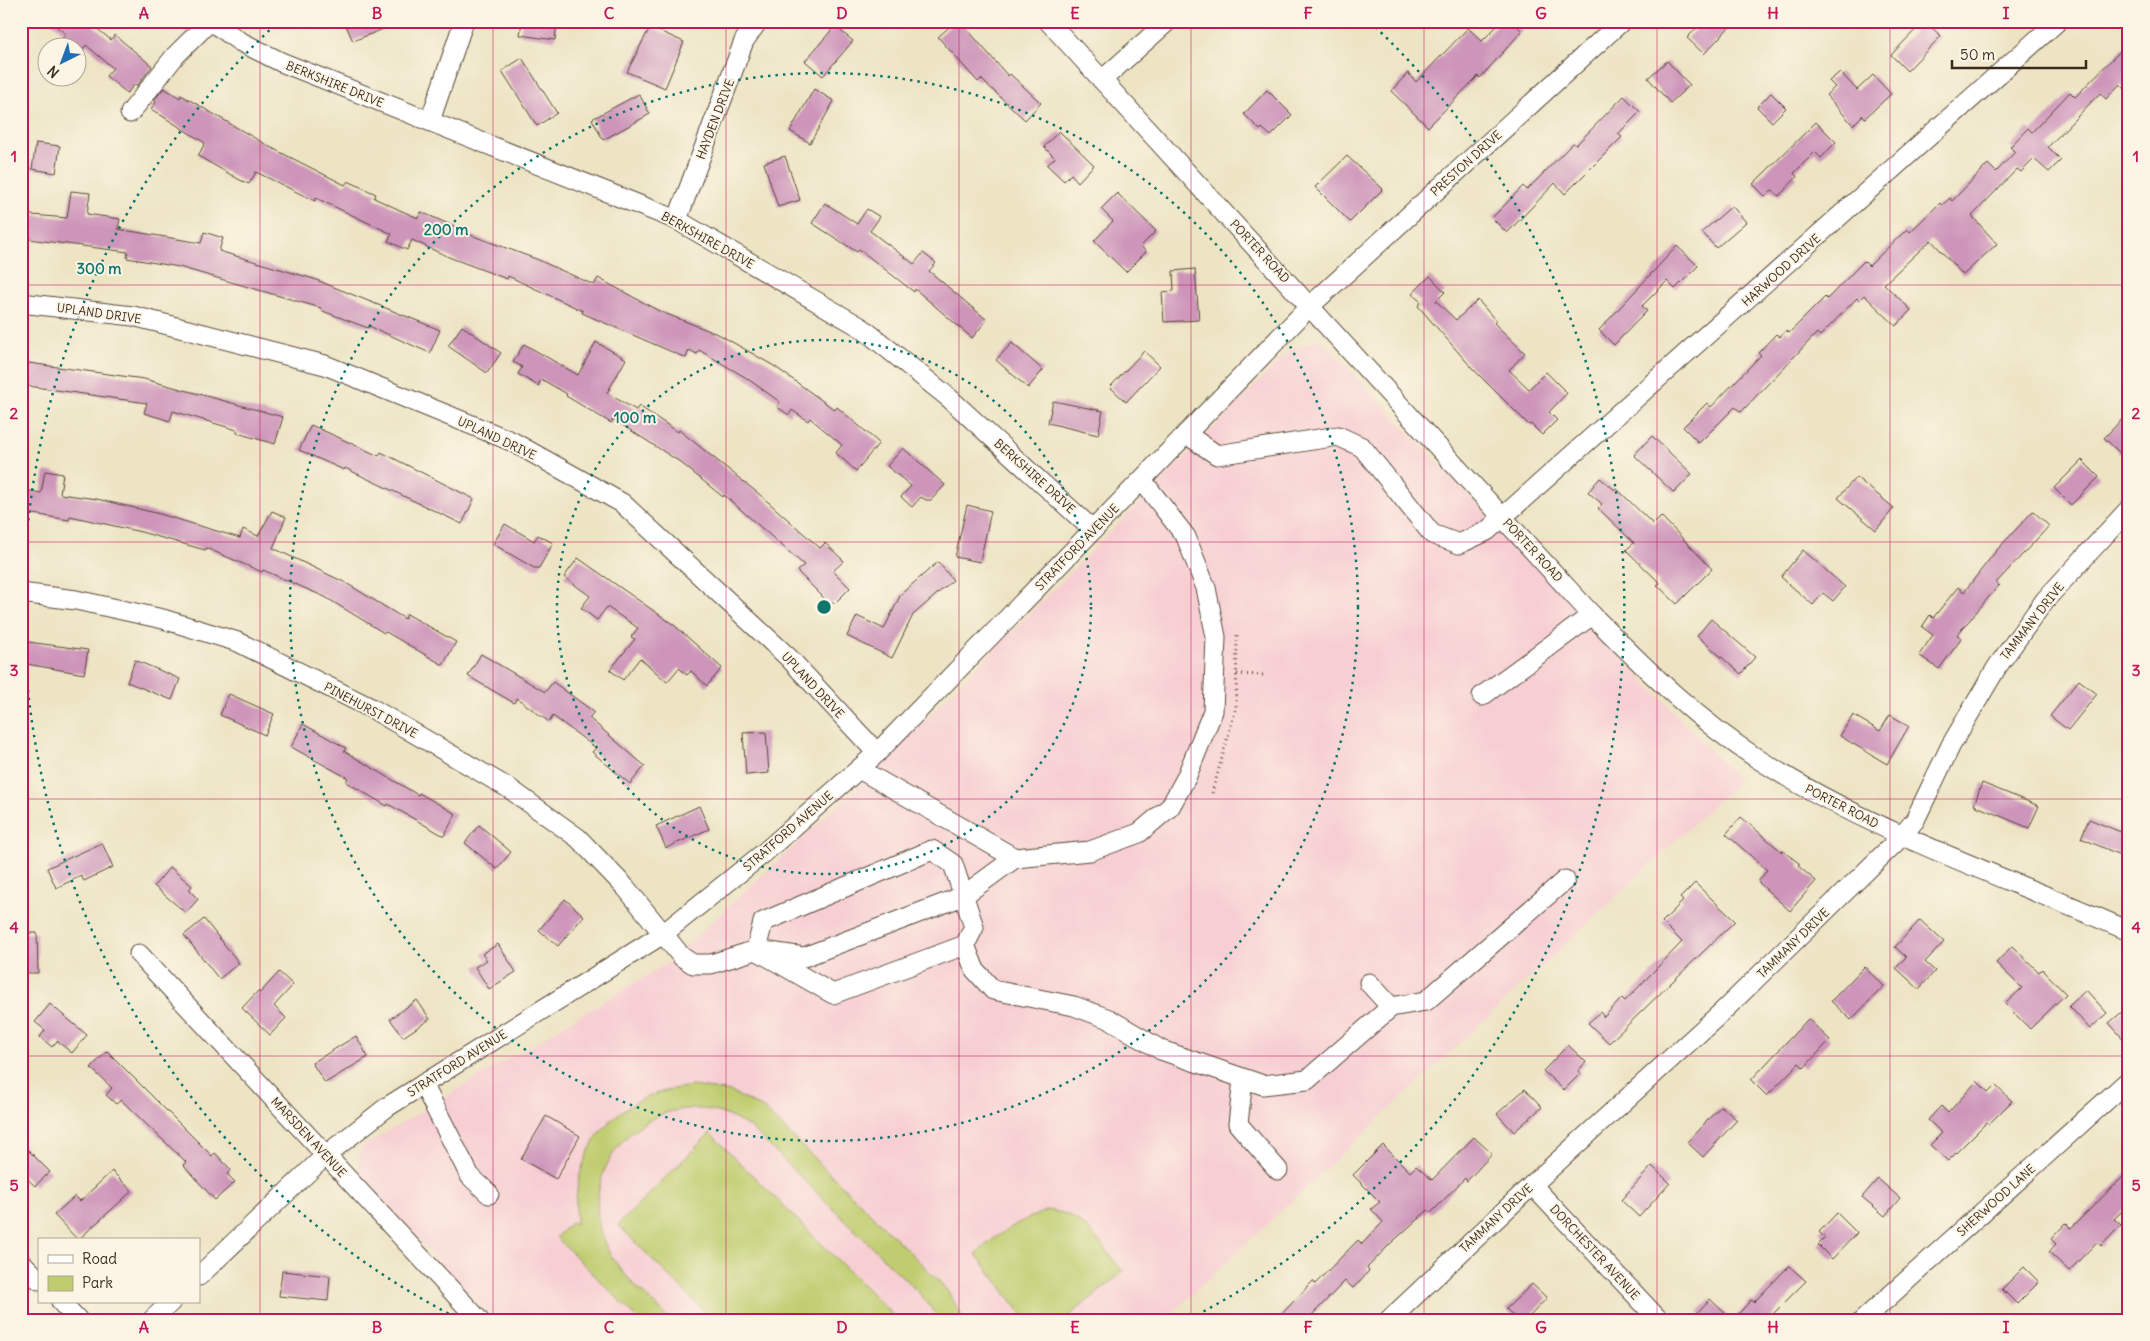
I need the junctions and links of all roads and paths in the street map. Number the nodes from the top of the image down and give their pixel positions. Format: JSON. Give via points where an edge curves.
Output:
{"nodes":[{"id":1,"x":211,"y":21,"type":"edge"},
{"id":2,"x":464,"y":21,"type":"edge"},
{"id":3,"x":758,"y":21,"type":"edge"},
{"id":4,"x":1048,"y":21,"type":"edge"},
{"id":5,"x":1168,"y":21,"type":"edge"},
{"id":6,"x":1622,"y":21,"type":"edge"},
{"id":7,"x":2058,"y":21,"type":"edge"},
{"id":8,"x":1102,"y":80,"type":"junction"},
{"id":9,"x":130,"y":113,"type":"dead end"},
{"id":10,"x":430,"y":121,"type":"junction"},
{"id":11,"x":677,"y":220,"type":"junction"},
{"id":12,"x":21,"y":303,"type":"edge"},
{"id":13,"x":1310,"y":306,"type":"junction"},
{"id":14,"x":1186,"y":434,"type":"junction"},
{"id":15,"x":1142,"y":480,"type":"junction"},
{"id":16,"x":2129,"y":509,"type":"edge"},
{"id":17,"x":1503,"y":518,"type":"junction"},
{"id":18,"x":1093,"y":530,"type":"junction"},
{"id":19,"x":21,"y":593,"type":"edge"},
{"id":20,"x":1592,"y":614,"type":"junction"},
{"id":21,"x":1215,"y":674,"type":"junction"},
{"id":22,"x":1263,"y":675,"type":"dead end"},
{"id":23,"x":1482,"y":696,"type":"dead end"},
{"id":24,"x":877,"y":753,"type":"junction"},
{"id":25,"x":859,"y":769,"type":"junction"},
{"id":26,"x":1902,"y":836,"type":"junction"},
{"id":27,"x":1015,"y":858,"type":"junction"},
{"id":28,"x":1565,"y":880,"type":"dead end"},
{"id":29,"x":963,"y":896,"type":"junction"},
{"id":30,"x":2129,"y":931,"type":"edge"},
{"id":31,"x":663,"y":934,"type":"junction"},
{"id":32,"x":965,"y":945,"type":"junction"},
{"id":33,"x":756,"y":950,"type":"junction"},
{"id":34,"x":139,"y":954,"type":"dead end"},
{"id":35,"x":1370,"y":983,"type":"dead end"},
{"id":36,"x":1391,"y":1007,"type":"junction"},
{"id":37,"x":1243,"y":1078,"type":"junction"},
{"id":38,"x":2129,"y":1080,"type":"edge"},
{"id":39,"x":423,"y":1084,"type":"junction"},
{"id":40,"x":326,"y":1155,"type":"junction"},
{"id":41,"x":1278,"y":1170,"type":"dead end"},
{"id":42,"x":1532,"y":1185,"type":"junction"},
{"id":43,"x":489,"y":1194,"type":"dead end"},
{"id":44,"x":21,"y":1262,"type":"edge"},
{"id":45,"x":200,"y":1275,"type":"edge"},
{"id":46,"x":38,"y":1279,"type":"edge"},
{"id":47,"x":63,"y":1304,"type":"edge"},
{"id":48,"x":169,"y":1304,"type":"edge"},
{"id":49,"x":78,"y":1320,"type":"edge"},
{"id":50,"x":152,"y":1320,"type":"edge"},
{"id":51,"x":479,"y":1320,"type":"edge"},
{"id":52,"x":1389,"y":1320,"type":"edge"},
{"id":53,"x":1658,"y":1320,"type":"edge"},
{"id":54,"x":1863,"y":1320,"type":"edge"}],
"edges":[{"from":1,"to":9,"type":"street","via":[[175,56]]},
{"from":1,"to":10,"type":"street","name":"BERKSHIRE DRIVE","via":[[239,41],[281,62]]},
{"from":2,"to":10,"type":"street"},
{"from":3,"to":11,"type":"street","name":"HAYDEN DRIVE","via":[[744,41]]},
{"from":4,"to":8,"type":"street","name":"PORTER ROAD"},
{"from":5,"to":8,"type":"street"},
{"from":6,"to":13,"type":"street","name":"PRESTON DRIVE"},
{"from":7,"to":17,"type":"street","name":"HARWOOD DRIVE"},
{"from":8,"to":13,"type":"street","name":"PORTER ROAD"},
{"from":10,"to":11,"type":"street","name":"BERKSHIRE DRIVE"},
{"from":11,"to":18,"type":"street","name":"BERKSHIRE DRIVE","via":[[862,328],[948,397]]},
{"from":12,"to":24,"type":"street","name":"UPLAND DRIVE","via":[[133,316],[325,365],[511,441],[622,503],[789,658]]},
{"from":13,"to":14,"type":"street","name":"STRATFORD AVENUE"},
{"from":13,"to":17,"type":"street","name":"PORTER ROAD"},
{"from":14,"to":15,"type":"street","name":"STRATFORD AVENUE"},
{"from":14,"to":17,"type":"street","name":"HARWOOD DRIVE","via":[[1217,455],[1338,436],[1362,446],[1432,534],[1459,544],[1487,532]]},
{"from":15,"to":18,"type":"street","name":"STRATFORD AVENUE"},
{"from":15,"to":21,"type":"street","via":[[1186,537],[1206,588],[1216,637]]},
{"from":16,"to":26,"type":"street","name":"TAMMANY DRIVE","via":[[2045,600],[1997,666],[1951,745],[1915,820]]},
{"from":17,"to":20,"type":"street","name":"PORTER ROAD"},
{"from":18,"to":24,"type":"street","name":"STRATFORD AVENUE"},
{"from":19,"to":31,"type":"street","name":"PINEHURST DRIVE","via":[[76,600],[153,617],[238,642],[371,708],[510,789],[578,838],[626,888]]},
{"from":20,"to":23,"type":"street"},
{"from":20,"to":26,"type":"street","name":"PORTER ROAD","via":[[1663,686],[1757,758],[1826,800]]},
{"from":21,"to":22,"type":"path"},
{"from":21,"to":27,"type":"street","via":[[1213,711],[1186,778],[1170,807],[1139,833],[1090,851]]},
{"from":24,"to":25,"type":"street","name":"STRATFORD AVENUE"},
{"from":25,"to":27,"type":"street"},
{"from":25,"to":31,"type":"street","name":"STRATFORD AVENUE","via":[[765,852]]},
{"from":26,"to":30,"type":"street","name":"PORTER ROAD"},
{"from":26,"to":42,"type":"street","name":"TAMMANY DRIVE","via":[[1723,1011]]},
{"from":27,"to":29,"type":"street"},
{"from":28,"to":36,"type":"street","via":[[1426,1001]]},
{"from":29,"to":32,"type":"street","via":[[974,927]]},
{"from":29,"to":33,"type":"street","via":[[804,958]]},
{"from":29,"to":33,"type":"street","via":[[952,864],[932,850],[763,922]]},
{"from":31,"to":33,"type":"street","name":"PINEHURST DRIVE","via":[[682,957],[693,964],[711,964]]},
{"from":31,"to":39,"type":"street","name":"STRATFORD AVENUE"},
{"from":32,"to":33,"type":"street","via":[[833,994]]},
{"from":32,"to":37,"type":"street","via":[[975,970],[993,990],[1074,1006],[1109,1019],[1161,1050]]},
{"from":34,"to":40,"type":"street","name":"MARSDEN AVENUE"},
{"from":35,"to":36,"type":"street"},
{"from":36,"to":37,"type":"street","via":[[1307,1080],[1263,1085]]},
{"from":37,"to":41,"type":"street","via":[[1238,1124]]},
{"from":38,"to":54,"type":"street","name":"SHERWOOD LANE"},
{"from":39,"to":40,"type":"street","name":"STRATFORD AVENUE","via":[[387,1107]]},
{"from":39,"to":43,"type":"street","via":[[470,1176]]},
{"from":40,"to":45,"type":"street","name":"STRATFORD AVENUE"},
{"from":40,"to":51,"type":"street","name":"MARSDEN AVENUE"},
{"from":42,"to":52,"type":"street","name":"TAMMANY DRIVE"},
{"from":42,"to":53,"type":"street","name":"DORCHESTER AVENUE"},
{"from":44,"to":46,"type":"street"},
{"from":47,"to":49,"type":"street"},
{"from":48,"to":50,"type":"street"}]}
